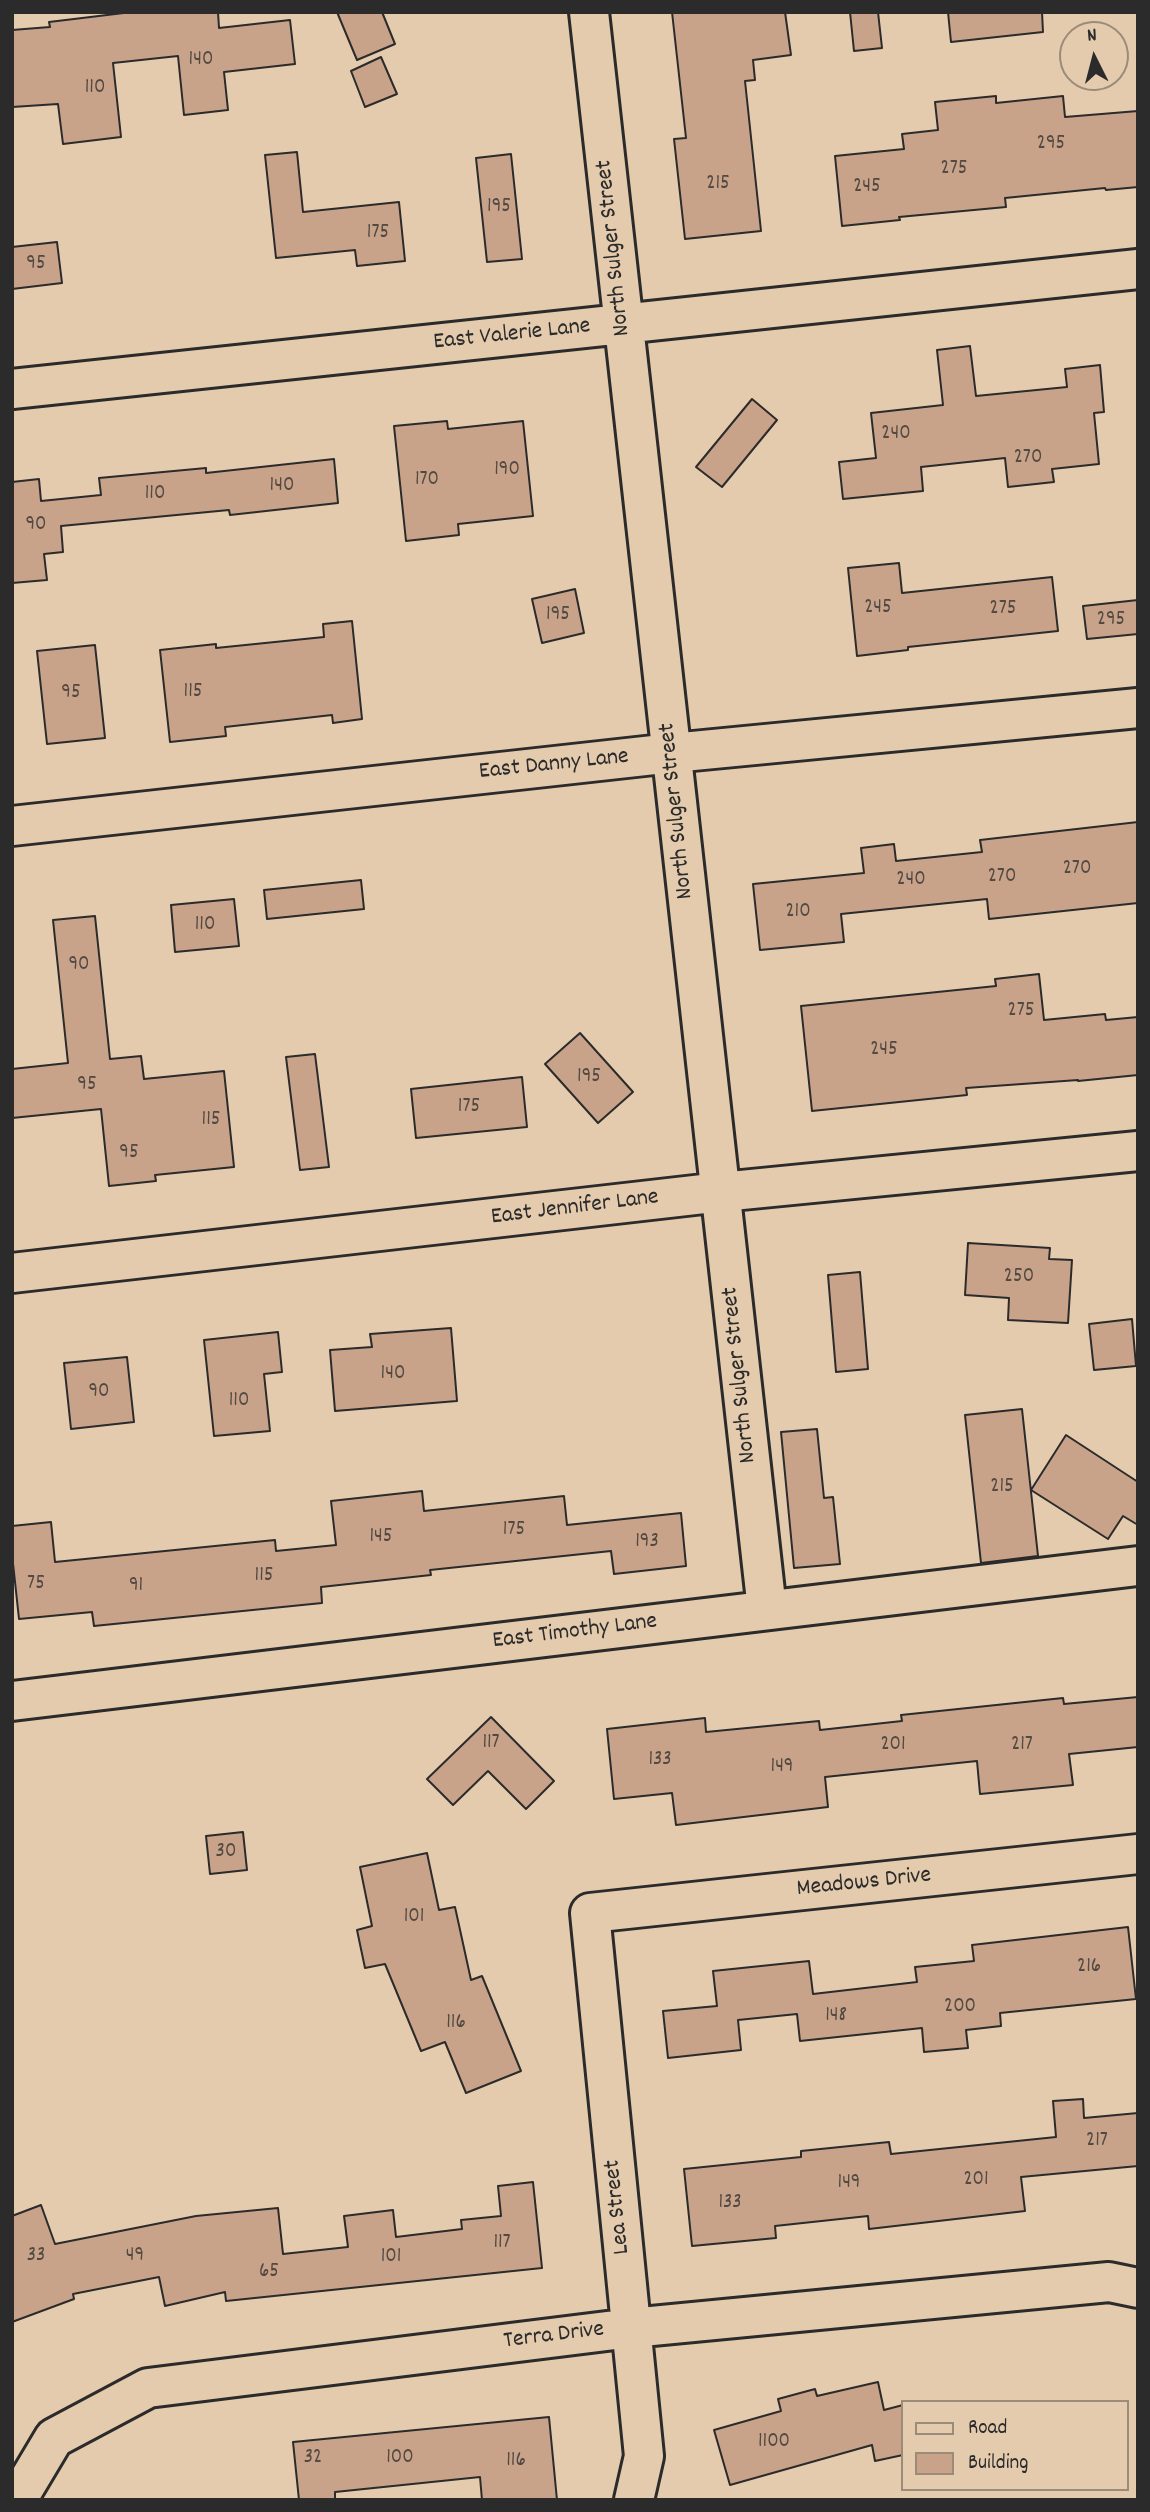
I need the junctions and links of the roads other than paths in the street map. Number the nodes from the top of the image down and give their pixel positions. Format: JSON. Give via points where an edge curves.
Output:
{"nodes":[{"id":1,"x":589,"y":12,"type":"edge"},
{"id":2,"x":1138,"y":269,"type":"edge"},
{"id":3,"x":623,"y":324,"type":"junction"},
{"id":4,"x":12,"y":389,"type":"edge"},
{"id":5,"x":1138,"y":708,"type":"edge"},
{"id":6,"x":671,"y":753,"type":"junction"},
{"id":7,"x":12,"y":827,"type":"edge"},
{"id":8,"x":1138,"y":1151,"type":"edge"},
{"id":9,"x":721,"y":1192,"type":"junction"},
{"id":10,"x":12,"y":1273,"type":"edge"},
{"id":11,"x":1138,"y":1566,"type":"edge"},
{"id":12,"x":767,"y":1610,"type":"junction"},
{"id":13,"x":12,"y":1700,"type":"edge"},
{"id":14,"x":1138,"y":1854,"type":"edge"},
{"id":15,"x":590,"y":1913,"type":"joint"},
{"id":16,"x":1138,"y":2288,"type":"edge"},
{"id":17,"x":631,"y":2328,"type":"junction"},
{"id":18,"x":17,"y":2500,"type":"edge"},
{"id":19,"x":635,"y":2500,"type":"edge"}],
"edges":[{"from":1,"to":3,"type":"street","name":"North Sulger Street"},
{"from":2,"to":3,"type":"street","name":"East Valerie Lane"},
{"from":3,"to":4,"type":"street","name":"East Valerie Lane"},
{"from":3,"to":6,"type":"street","name":"North Sulger Street"},
{"from":5,"to":6,"type":"street","name":"East Danny Lane"},
{"from":6,"to":7,"type":"street","name":"East Danny Lane"},
{"from":6,"to":9,"type":"street","name":"North Sulger Street"},
{"from":8,"to":9,"type":"street","name":"East Jennifer Lane"},
{"from":9,"to":10,"type":"street","name":"East Jennifer Lane"},
{"from":9,"to":12,"type":"street","name":"North Sulger Street"},
{"from":11,"to":12,"type":"street","name":"East Timothy Lane"},
{"from":12,"to":13,"type":"street","name":"East Timothy Lane"},
{"from":14,"to":15,"type":"street","name":"Meadows Drive"},
{"from":15,"to":17,"type":"street","name":"Lea Street"},
{"from":16,"to":17,"type":"street","name":"Terra Drive","via":[[1109,2283]]},
{"from":17,"to":18,"type":"street","name":"Terra Drive","via":[[148,2388],[54,2438]]},
{"from":17,"to":19,"type":"street","name":"Lea Street","via":[[643,2456]]}]}
